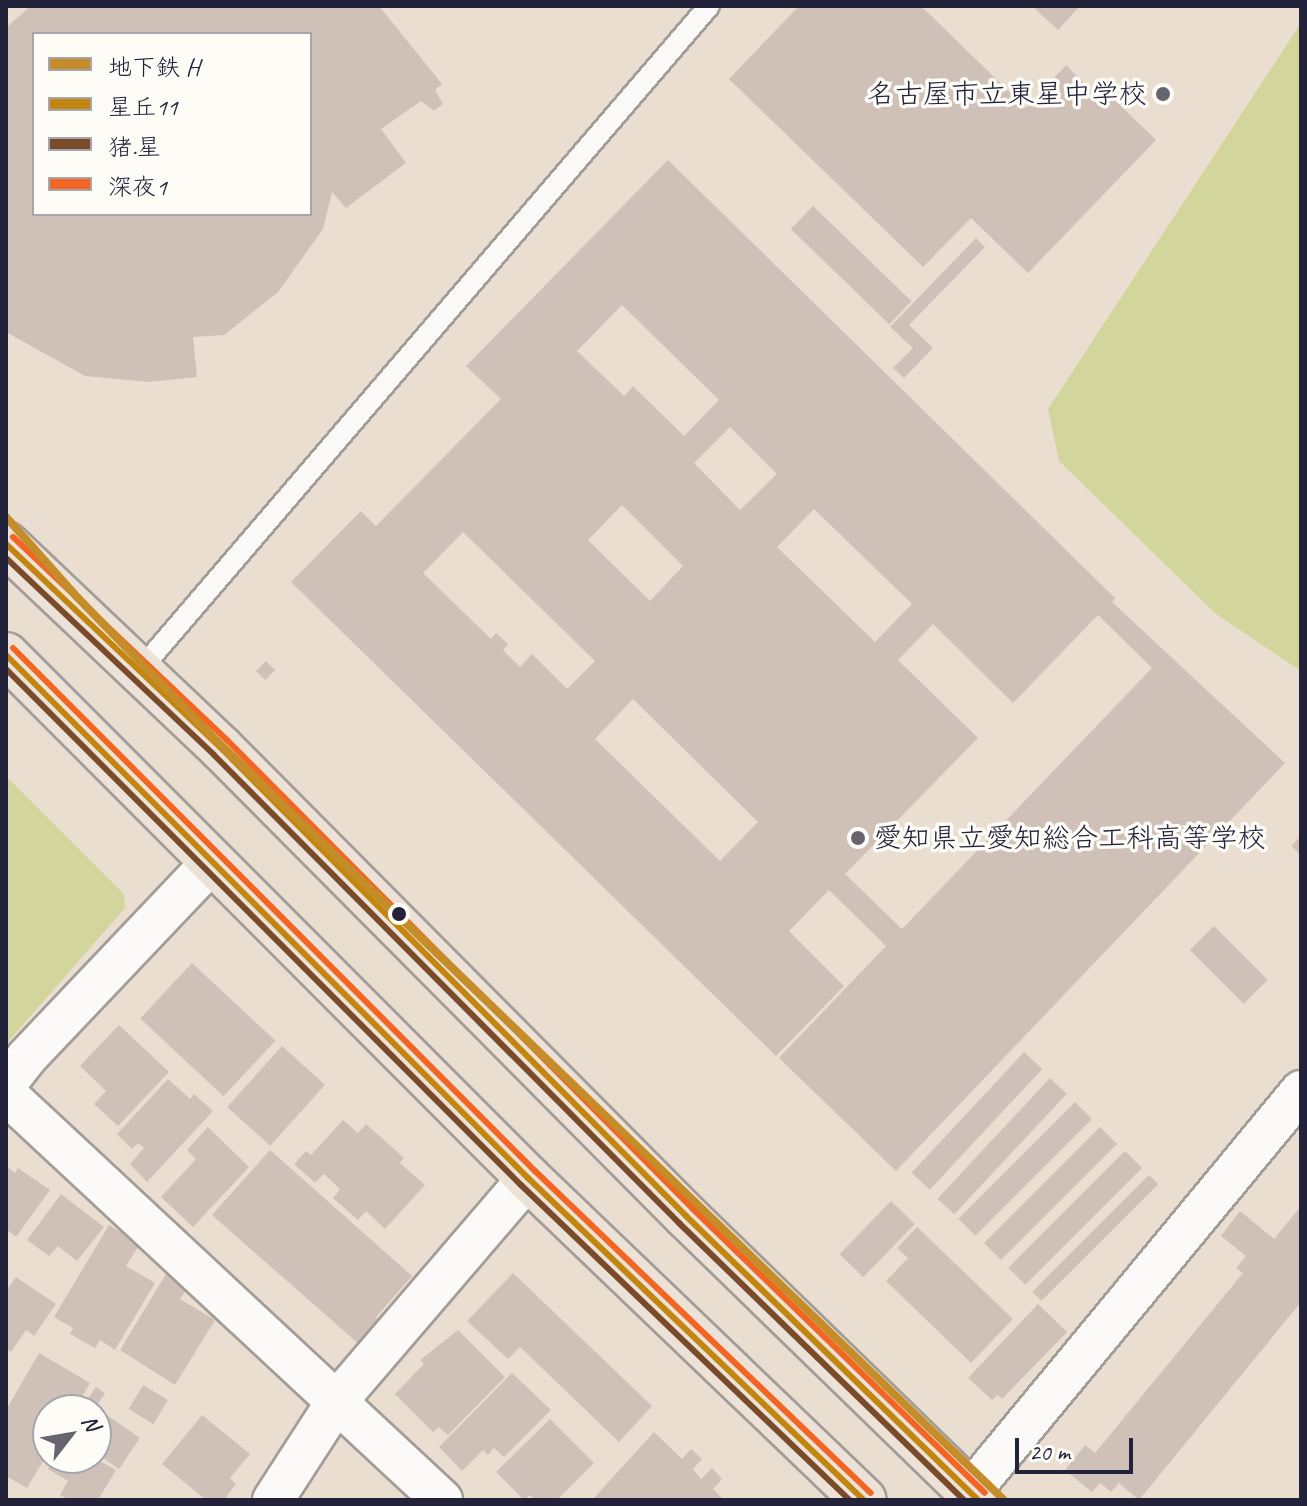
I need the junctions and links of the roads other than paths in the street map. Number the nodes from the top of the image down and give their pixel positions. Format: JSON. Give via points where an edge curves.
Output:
{"nodes":[{"id":1,"x":709,"y":6,"type":"edge"},
{"id":2,"x":6,"y":544,"type":"edge"},
{"id":3,"x":6,"y":655,"type":"edge"},
{"id":4,"x":139,"y":671,"type":"junction"},
{"id":5,"x":211,"y":863,"type":"junction"},
{"id":6,"x":6,"y":1084,"type":"edge"},
{"id":7,"x":1301,"y":1091,"type":"edge"},
{"id":8,"x":6,"y":1094,"type":"edge"},
{"id":9,"x":528,"y":1178,"type":"junction"},
{"id":10,"x":337,"y":1401,"type":"junction"},
{"id":11,"x":974,"y":1496,"type":"edge"},
{"id":12,"x":273,"y":1500,"type":"edge"},
{"id":13,"x":442,"y":1500,"type":"edge"},
{"id":14,"x":864,"y":1500,"type":"edge"}],
"edges":[{"from":1,"to":4,"type":"lane"},
{"from":2,"to":4,"type":"main road"},
{"from":3,"to":5,"type":"main road"},
{"from":4,"to":11,"type":"main road"},
{"from":5,"to":6,"type":"street"},
{"from":5,"to":9,"type":"main road"},
{"from":7,"to":11,"type":"street"},
{"from":8,"to":10,"type":"street"},
{"from":9,"to":10,"type":"street"},
{"from":9,"to":14,"type":"main road"},
{"from":10,"to":12,"type":"street"},
{"from":10,"to":13,"type":"street"}]}
